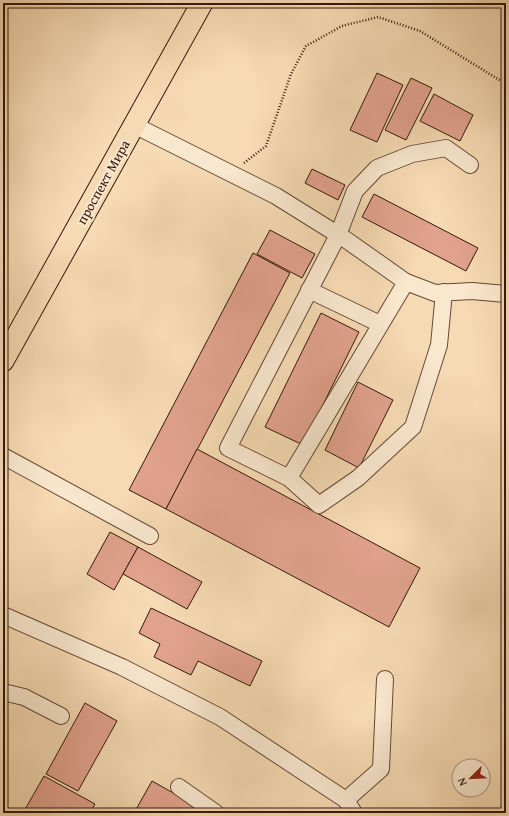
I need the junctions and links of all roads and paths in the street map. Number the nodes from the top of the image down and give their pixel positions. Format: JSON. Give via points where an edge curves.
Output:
{"nodes":[{"id":1,"x":202,"y":3,"type":"edge"},
{"id":2,"x":506,"y":84,"type":"edge"},
{"id":3,"x":134,"y":125,"type":"junction"},
{"id":4,"x":470,"y":165,"type":"dead end"},
{"id":5,"x":231,"y":174,"type":"junction"},
{"id":6,"x":338,"y":235,"type":"junction"},
{"id":7,"x":406,"y":282,"type":"junction"},
{"id":8,"x":309,"y":290,"type":"junction"},
{"id":9,"x":444,"y":292,"type":"junction"},
{"id":10,"x":506,"y":294,"type":"edge"},
{"id":11,"x":380,"y":324,"type":"junction"},
{"id":12,"x":3,"y":361,"type":"edge"},
{"id":13,"x":3,"y":456,"type":"edge"},
{"id":14,"x":289,"y":478,"type":"junction"},
{"id":15,"x":150,"y":536,"type":"dead end"},
{"id":16,"x":3,"y":615,"type":"edge"},
{"id":17,"x":385,"y":679,"type":"dead end"},
{"id":18,"x":3,"y":692,"type":"edge"},
{"id":19,"x":61,"y":716,"type":"dead end"},
{"id":20,"x":179,"y":787,"type":"dead end"},
{"id":21,"x":350,"y":806,"type":"edge"},
{"id":22,"x":216,"y":813,"type":"edge"}],
"edges":[{"from":1,"to":3,"type":"main road","name":"проспект Мира"},
{"from":2,"to":5,"type":"path","via":[[420,31],[378,17],[342,26],[306,46],[291,74],[266,146]]},
{"from":3,"to":5,"type":"lane"},
{"from":3,"to":12,"type":"main road","name":"проспект Мира"},
{"from":4,"to":6,"type":"lane","via":[[446,148],[412,154],[377,168],[355,191]]},
{"from":5,"to":6,"type":"lane","via":[[276,196]]},
{"from":6,"to":7,"type":"lane"},
{"from":6,"to":8,"type":"lane"},
{"from":7,"to":9,"type":"lane","via":[[435,292]]},
{"from":7,"to":11,"type":"lane"},
{"from":8,"to":11,"type":"lane"},
{"from":8,"to":14,"type":"lane","via":[[228,448]]},
{"from":9,"to":10,"type":"lane"},
{"from":9,"to":14,"type":"lane","via":[[439,345],[413,427],[358,478],[319,505]]},
{"from":11,"to":14,"type":"lane"},
{"from":13,"to":15,"type":"lane"},
{"from":16,"to":21,"type":"lane","via":[[122,667],[220,718]]},
{"from":17,"to":21,"type":"lane","via":[[381,769]]},
{"from":18,"to":19,"type":"lane","via":[[24,697]]},
{"from":20,"to":22,"type":"lane"}]}
